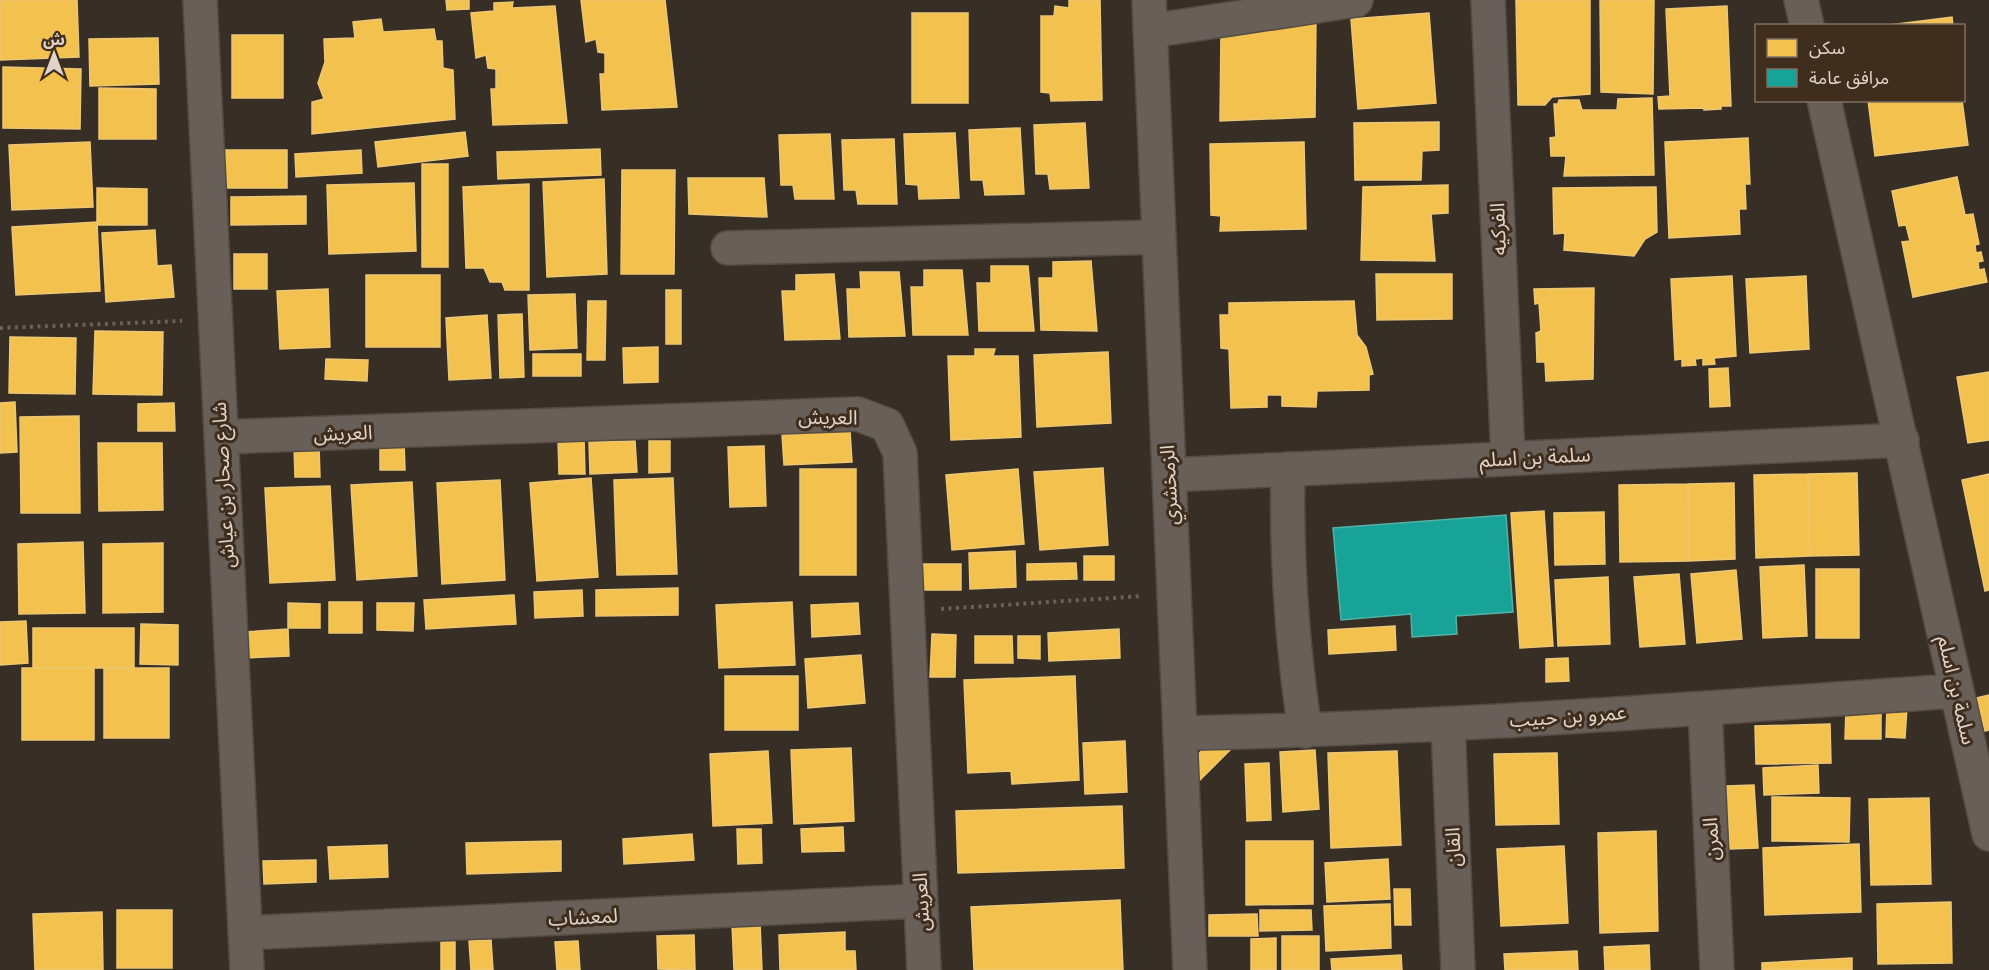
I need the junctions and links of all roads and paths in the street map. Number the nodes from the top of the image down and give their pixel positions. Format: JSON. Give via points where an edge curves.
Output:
{"nodes":[{"id":1,"x":200,"y":0,"type":"edge"},
{"id":2,"x":1356,"y":0,"type":"edge"},
{"id":3,"x":1488,"y":0,"type":"edge"},
{"id":4,"x":1801,"y":0,"type":"edge"},
{"id":5,"x":1149,"y":16,"type":"edge"},
{"id":6,"x":1807,"y":24,"type":"edge"},
{"id":7,"x":1824,"y":102,"type":"edge"},
{"id":8,"x":1159,"y":237,"type":"junction"},
{"id":9,"x":728,"y":248,"type":"dead end"},
{"id":10,"x":215,"y":320,"type":"junction"},
{"id":11,"x":0,"y":328,"type":"edge"},
{"id":12,"x":221,"y":437,"type":"junction"},
{"id":13,"x":1902,"y":440,"type":"junction"},
{"id":14,"x":1508,"y":458,"type":"junction"},
{"id":15,"x":1288,"y":469,"type":"junction"},
{"id":16,"x":1169,"y":475,"type":"junction"},
{"id":17,"x":1174,"y":594,"type":"junction"},
{"id":18,"x":907,"y":611,"type":"junction"},
{"id":19,"x":1956,"y":691,"type":"junction"},
{"id":20,"x":1705,"y":708,"type":"junction"},
{"id":21,"x":1448,"y":724,"type":"junction"},
{"id":22,"x":1305,"y":731,"type":"junction"},
{"id":23,"x":1180,"y":733,"type":"junction"},
{"id":24,"x":1989,"y":834,"type":"edge"},
{"id":25,"x":920,"y":901,"type":"junction"},
{"id":26,"x":245,"y":933,"type":"junction"},
{"id":27,"x":247,"y":970,"type":"edge"},
{"id":28,"x":924,"y":970,"type":"edge"},
{"id":29,"x":1190,"y":970,"type":"edge"},
{"id":30,"x":1458,"y":970,"type":"edge"},
{"id":31,"x":1718,"y":970,"type":"edge"}],
"edges":[{"from":1,"to":10,"type":"street","name":"شارع صحار بن عياش"},
{"from":2,"to":5,"type":"street"},
{"from":3,"to":14,"type":"street","name":"الفركيه"},
{"from":4,"to":6,"type":"street"},
{"from":5,"to":8,"type":"street","name":"الزمخشري"},
{"from":7,"to":13,"type":"street","name":"سلمة بن اسلم"},
{"from":8,"to":9,"type":"street"},
{"from":8,"to":16,"type":"street","name":"الزمخشري"},
{"from":10,"to":11,"type":"path"},
{"from":10,"to":12,"type":"street","name":"شارع صحار بن عياش"},
{"from":12,"to":18,"type":"street","name":"العريش","via":[[858,414],[887,425],[900,453]]},
{"from":12,"to":26,"type":"street","name":"شارع صحار بن عياش"},
{"from":13,"to":14,"type":"street","name":"سلمة بن اسلم"},
{"from":13,"to":19,"type":"street","name":"سلمة بن اسلم"},
{"from":14,"to":15,"type":"street","name":"سلمة بن اسلم"},
{"from":15,"to":16,"type":"street","name":"سلمة بن اسلم"},
{"from":15,"to":22,"type":"street","via":[[1287,538],[1295,667]]},
{"from":16,"to":17,"type":"street","name":"الزمخشري"},
{"from":17,"to":18,"type":"path"},
{"from":17,"to":23,"type":"street","name":"الزمخشري"},
{"from":18,"to":25,"type":"street","name":"العريش"},
{"from":19,"to":20,"type":"street","name":"عمرو بن حبيب"},
{"from":19,"to":24,"type":"street","name":"سلمة بن اسلم"},
{"from":20,"to":21,"type":"street","name":"عمرو بن حبيب"},
{"from":20,"to":31,"type":"street","name":"المرن"},
{"from":21,"to":22,"type":"street","name":"عمرو بن حبيب"},
{"from":21,"to":30,"type":"street","name":"القان"},
{"from":22,"to":23,"type":"street","name":"عمرو بن حبيب"},
{"from":23,"to":29,"type":"street","name":"الزمخشري"},
{"from":25,"to":26,"type":"street","name":"لمعشاب"},
{"from":25,"to":28,"type":"street","name":"العريش"},
{"from":26,"to":27,"type":"street","name":"شارع صحار بن عياش"}]}
